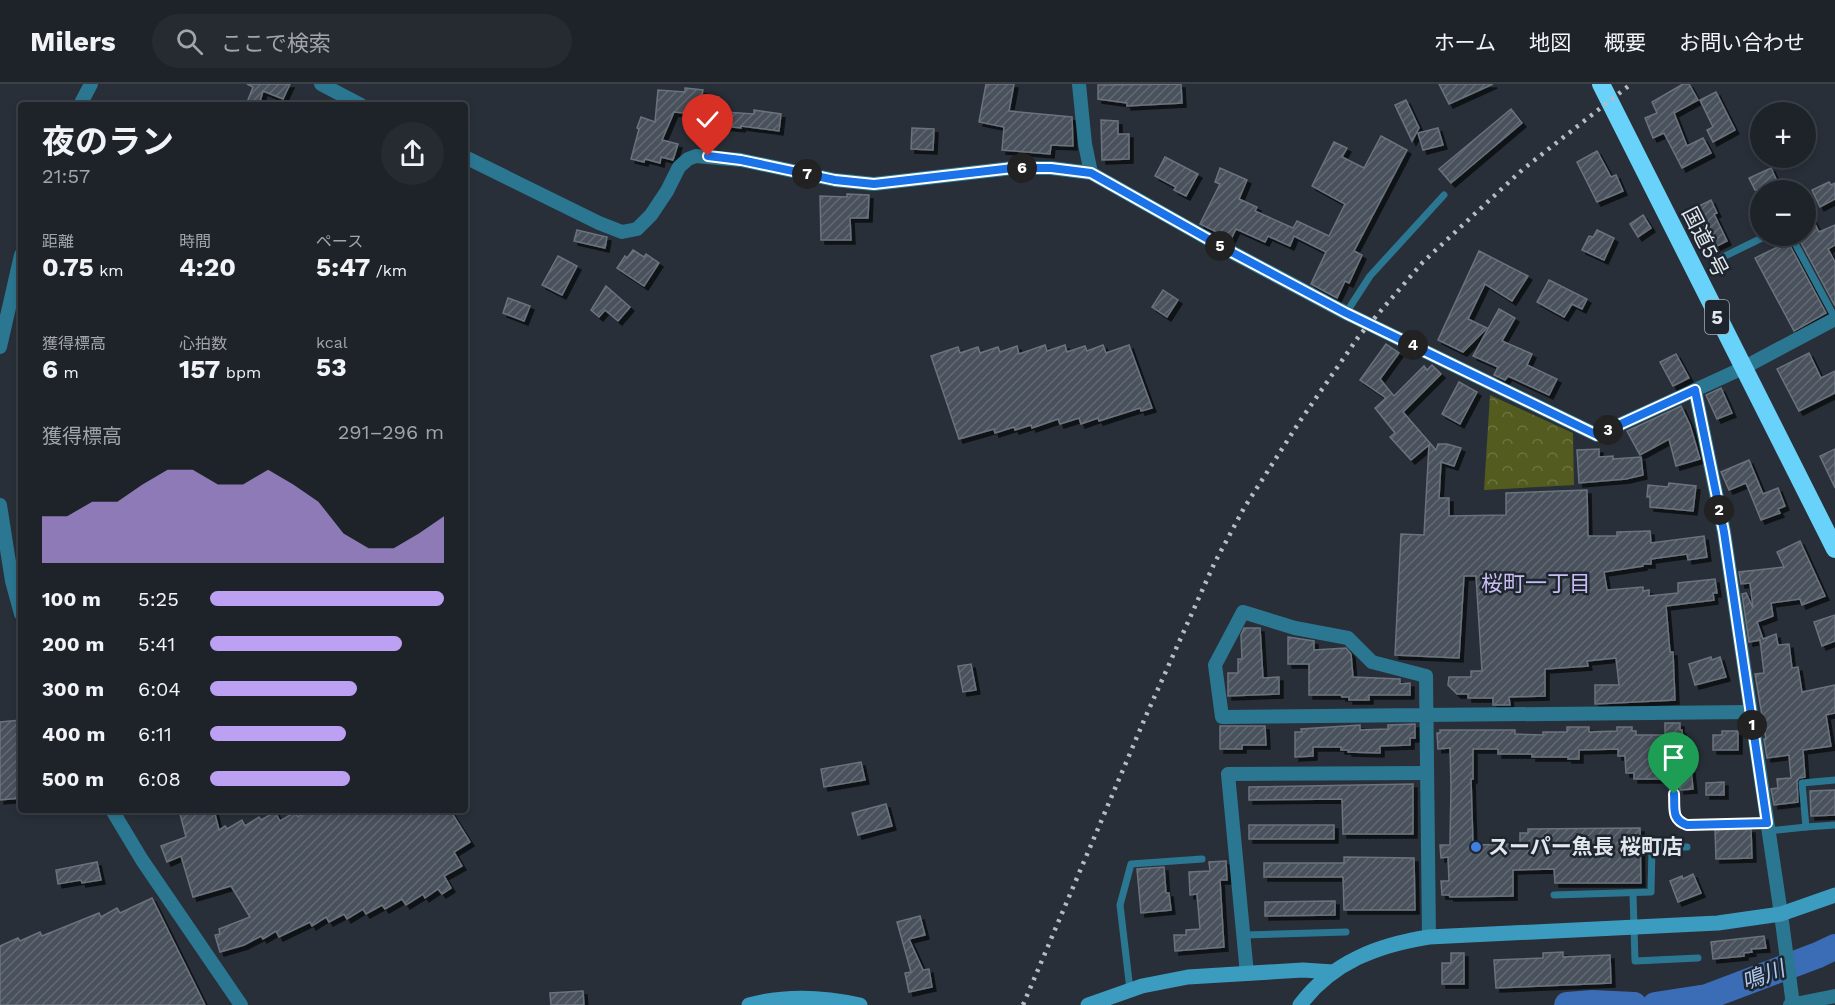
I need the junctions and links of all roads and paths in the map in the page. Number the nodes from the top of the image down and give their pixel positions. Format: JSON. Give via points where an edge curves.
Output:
{"nodes":[{"id":1,"x":91,"y":84,"type":"edge"},
{"id":2,"x":321,"y":84,"type":"edge"},
{"id":3,"x":1079,"y":84,"type":"edge"},
{"id":4,"x":1601,"y":84,"type":"edge"},
{"id":5,"x":82,"y":102,"type":"edge"},
{"id":6,"x":355,"y":102,"type":"edge"},
{"id":7,"x":468,"y":158,"type":"edge"},
{"id":8,"x":1091,"y":173,"type":"junction"},
{"id":9,"x":1444,"y":195,"type":"dead end"},
{"id":10,"x":1750,"y":244,"type":"edge"},
{"id":11,"x":1796,"y":246,"type":"edge"},
{"id":12,"x":1721,"y":258,"type":"dead end"},
{"id":13,"x":18,"y":268,"type":"edge"},
{"id":14,"x":1346,"y":313,"type":"junction"},
{"id":15,"x":1835,"y":319,"type":"edge"},
{"id":16,"x":0,"y":347,"type":"edge"},
{"id":17,"x":1743,"y":368,"type":"junction"},
{"id":18,"x":1695,"y":390,"type":"junction"},
{"id":19,"x":0,"y":505,"type":"edge"},
{"id":20,"x":1835,"y":549,"type":"edge"},
{"id":21,"x":18,"y":603,"type":"edge"},
{"id":22,"x":1750,"y":712,"type":"junction"},
{"id":23,"x":1426,"y":715,"type":"junction"},
{"id":24,"x":1427,"y":773,"type":"junction"},
{"id":25,"x":1835,"y":780,"type":"edge"},
{"id":26,"x":1674,"y":794,"type":"dead end"},
{"id":27,"x":114,"y":813,"type":"edge"},
{"id":28,"x":1835,"y":825,"type":"edge"},
{"id":29,"x":1768,"y":827,"type":"junction"},
{"id":30,"x":1806,"y":827,"type":"junction"},
{"id":31,"x":1687,"y":847,"type":"dead end"},
{"id":32,"x":1202,"y":859,"type":"dead end"},
{"id":33,"x":1633,"y":894,"type":"junction"},
{"id":34,"x":1554,"y":895,"type":"dead end"},
{"id":35,"x":1835,"y":895,"type":"edge"},
{"id":36,"x":1781,"y":914,"type":"junction"},
{"id":37,"x":1634,"y":927,"type":"junction"},
{"id":38,"x":1346,"y":932,"type":"dead end"},
{"id":39,"x":1243,"y":935,"type":"junction"},
{"id":40,"x":1429,"y":937,"type":"junction"},
{"id":41,"x":1698,"y":958,"type":"dead end"},
{"id":42,"x":1333,"y":972,"type":"junction"},
{"id":43,"x":1247,"y":974,"type":"junction"},
{"id":44,"x":1130,"y":990,"type":"junction"},
{"id":45,"x":1835,"y":996,"type":"edge"},
{"id":46,"x":1303,"y":1001,"type":"edge"},
{"id":47,"x":241,"y":1005,"type":"edge"},
{"id":48,"x":751,"y":1005,"type":"edge"},
{"id":49,"x":860,"y":1005,"type":"edge"},
{"id":50,"x":1088,"y":1005,"type":"edge"},
{"id":51,"x":1792,"y":1005,"type":"edge"}],
"edges":[{"from":1,"to":5,"type":"street"},
{"from":2,"to":6,"type":"street"},
{"from":3,"to":8,"type":"street"},
{"from":4,"to":17,"type":"highway","name":"国道5号","number":"5"},
{"from":7,"to":8,"type":"street","via":[[622,232],[637,229],[651,215],[679,167],[696,156],[741,160],[874,184],[1013,168]]},
{"from":8,"to":14,"type":"street"},
{"from":9,"to":14,"type":"lane","via":[[1370,276]]},
{"from":10,"to":12,"type":"lane"},
{"from":11,"to":15,"type":"lane"},
{"from":13,"to":16,"type":"street"},
{"from":14,"to":18,"type":"street","via":[[1597,435]]},
{"from":15,"to":17,"type":"street"},
{"from":17,"to":18,"type":"street"},
{"from":17,"to":20,"type":"highway","name":"国道5号","number":"5"},
{"from":18,"to":22,"type":"street","via":[[1724,532]]},
{"from":19,"to":21,"type":"street"},
{"from":22,"to":23,"type":"street"},
{"from":22,"to":29,"type":"street"},
{"from":23,"to":23,"type":"street","via":[[1222,717],[1215,665],[1243,612],[1295,628],[1348,638],[1372,662],[1426,676]]},
{"from":23,"to":24,"type":"street"},
{"from":24,"to":39,"type":"street","via":[[1228,774]]},
{"from":24,"to":40,"type":"street"},
{"from":25,"to":30,"type":"lane","via":[[1802,783]]},
{"from":26,"to":29,"type":"lane","via":[[1678,822]]},
{"from":27,"to":47,"type":"street"},
{"from":28,"to":30,"type":"lane"},
{"from":29,"to":30,"type":"lane"},
{"from":29,"to":36,"type":"street"},
{"from":31,"to":33,"type":"lane","via":[[1652,848],[1651,892]]},
{"from":32,"to":44,"type":"lane","via":[[1131,864],[1120,905]]},
{"from":33,"to":34,"type":"lane"},
{"from":33,"to":37,"type":"lane"},
{"from":35,"to":36,"type":"street"},
{"from":36,"to":37,"type":"street","via":[[1718,923]]},
{"from":36,"to":51,"type":"street"},
{"from":37,"to":40,"type":"street"},
{"from":37,"to":41,"type":"lane","via":[[1635,961]]},
{"from":38,"to":39,"type":"lane"},
{"from":39,"to":43,"type":"street"},
{"from":40,"to":42,"type":"street","via":[[1370,951]]},
{"from":42,"to":43,"type":"street"},
{"from":42,"to":46,"type":"street"},
{"from":43,"to":44,"type":"street","via":[[1188,977]]},
{"from":44,"to":50,"type":"street"},
{"from":45,"to":51,"type":"street"},
{"from":48,"to":49,"type":"street","via":[[789,999],[830,999]]}]}
